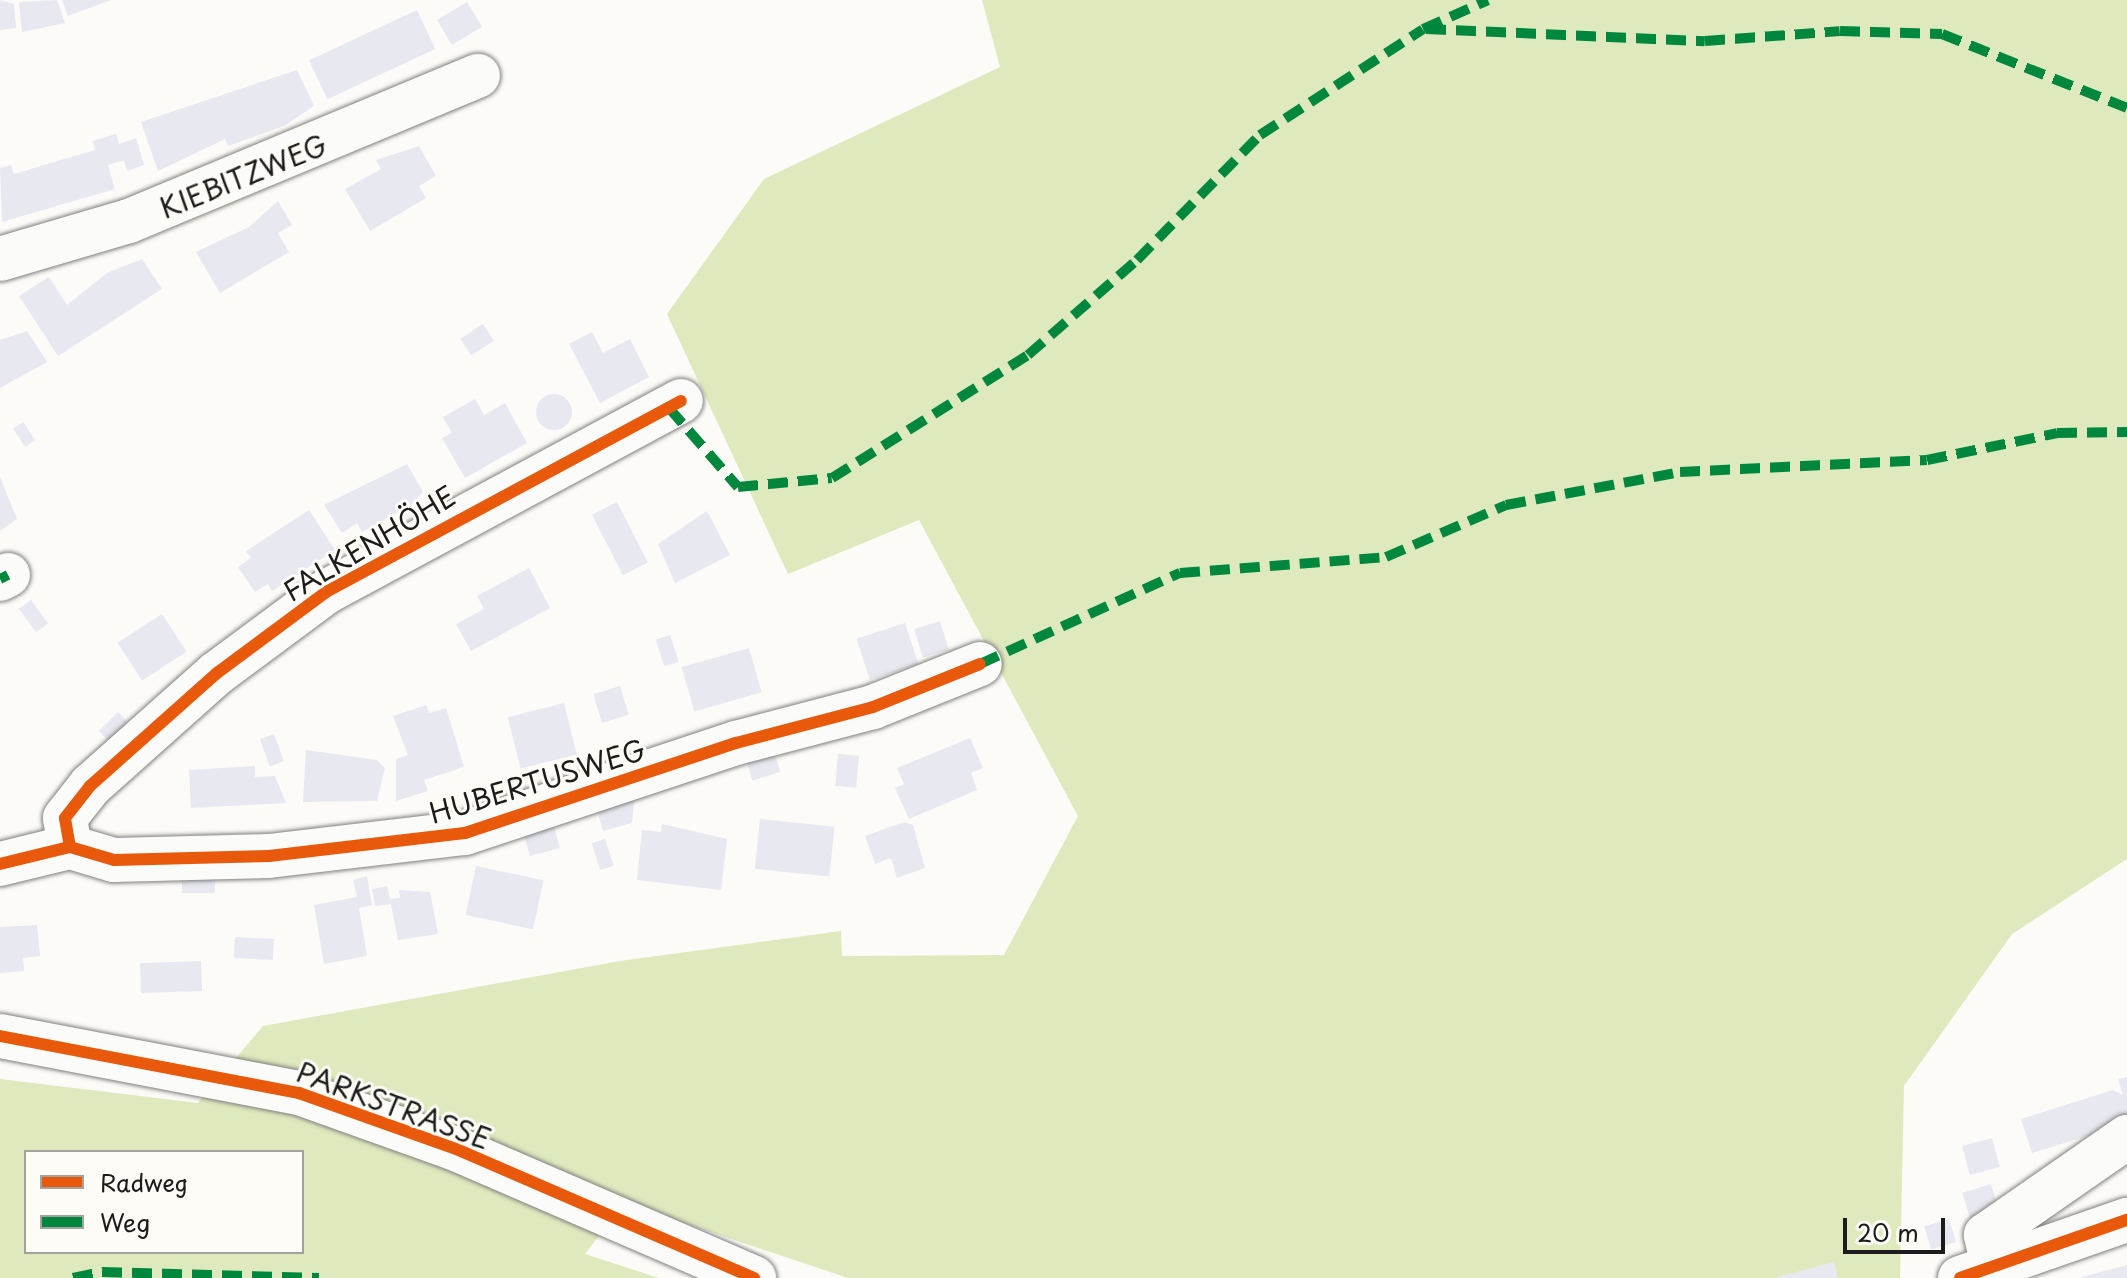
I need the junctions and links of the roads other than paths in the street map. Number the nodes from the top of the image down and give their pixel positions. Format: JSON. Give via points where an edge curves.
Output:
{"nodes":[{"id":1,"x":478,"y":76,"type":"dead end"},
{"id":2,"x":0,"y":259,"type":"edge"},
{"id":3,"x":681,"y":401,"type":"dead end"},
{"id":4,"x":980,"y":664,"type":"dead end"},
{"id":5,"x":70,"y":847,"type":"junction"},
{"id":6,"x":0,"y":864,"type":"edge"},
{"id":7,"x":0,"y":1036,"type":"edge"},
{"id":8,"x":2127,"y":1137,"type":"edge"},
{"id":9,"x":2127,"y":1220,"type":"edge"},
{"id":10,"x":1977,"y":1272,"type":"edge"},
{"id":11,"x":754,"y":1278,"type":"edge"}],
"edges":[{"from":1,"to":2,"type":"street","name":"KIEBITZWEG","via":[[171,205]]},
{"from":3,"to":5,"type":"street","name":"FALKENHÖHE","via":[[326,592],[217,673],[90,786],[65,818]]},
{"from":4,"to":5,"type":"street","name":"HUBERTUSWEG","via":[[873,707],[736,743],[465,833],[269,856],[114,860]]},
{"from":5,"to":6,"type":"street"},
{"from":7,"to":11,"type":"street","name":"PARKSTRASSE","via":[[299,1093],[456,1149]]},
{"from":8,"to":10,"type":"street","via":[[1986,1235]]},
{"from":9,"to":10,"type":"street"}]}
